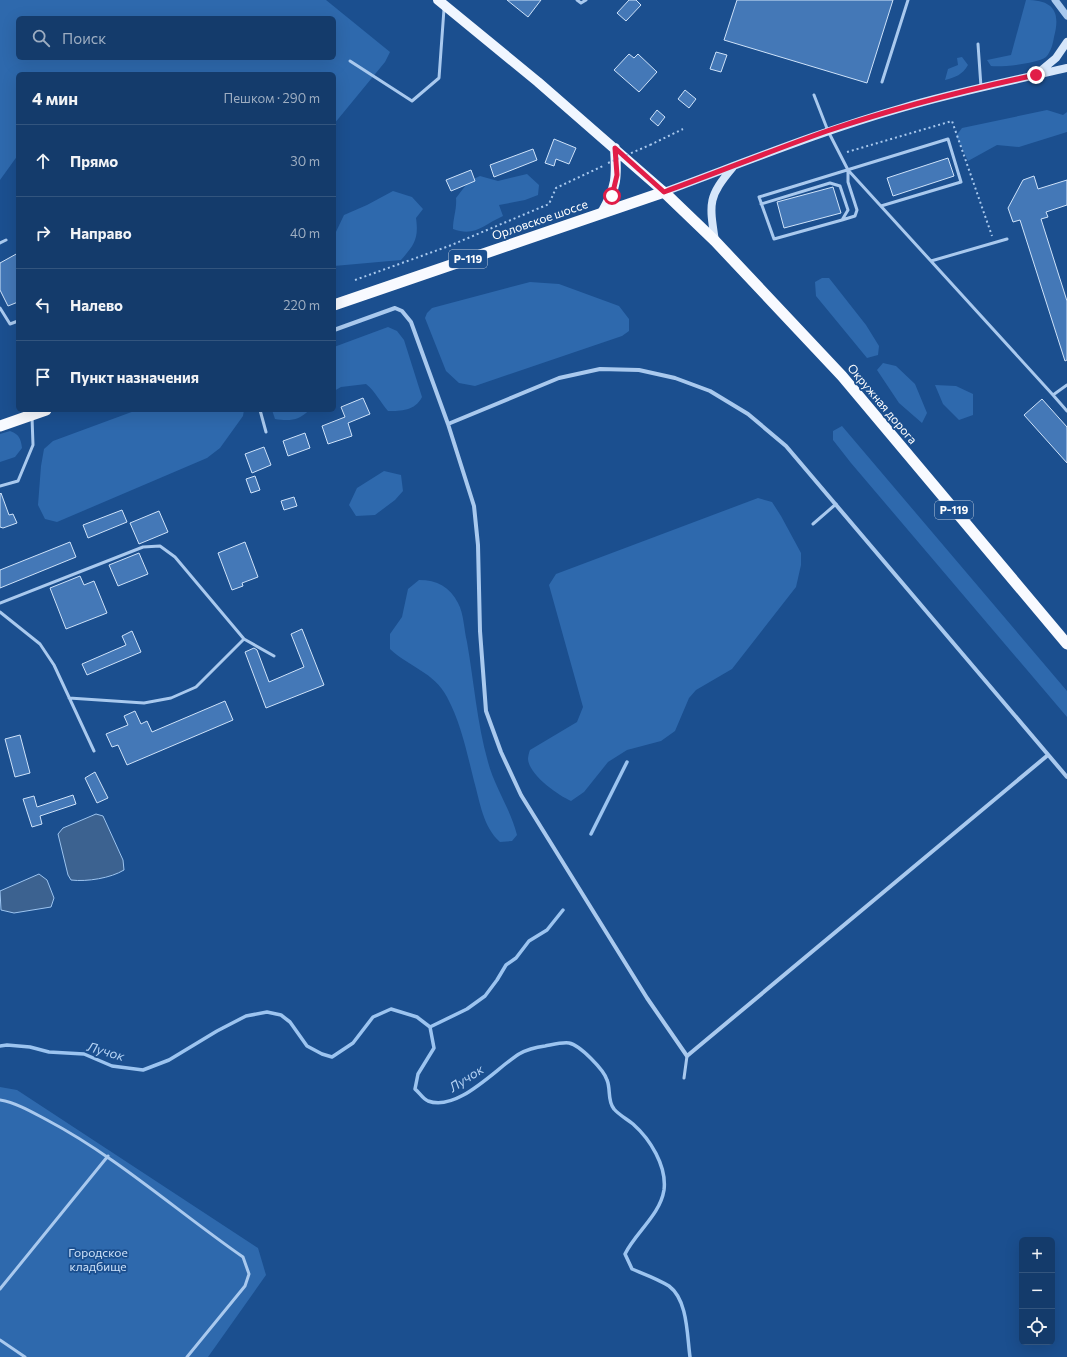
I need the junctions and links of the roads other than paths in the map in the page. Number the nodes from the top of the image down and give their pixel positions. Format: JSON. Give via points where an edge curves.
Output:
{"nodes":[{"id":1,"x":578,"y":0,"type":"edge"},
{"id":2,"x":586,"y":0,"type":"edge"},
{"id":3,"x":908,"y":0,"type":"edge"},
{"id":4,"x":1055,"y":0,"type":"edge"},
{"id":5,"x":442,"y":3,"type":"edge"},
{"id":6,"x":1067,"y":16,"type":"edge"},
{"id":7,"x":1067,"y":42,"type":"edge"},
{"id":8,"x":978,"y":44,"type":"dead end"},
{"id":9,"x":350,"y":61,"type":"dead end"},
{"id":10,"x":1067,"y":68,"type":"edge"},
{"id":11,"x":1036,"y":75,"type":"junction"},
{"id":12,"x":882,"y":82,"type":"dead end"},
{"id":13,"x":981,"y":87,"type":"junction"},
{"id":14,"x":814,"y":95,"type":"dead end"},
{"id":15,"x":828,"y":131,"type":"junction"},
{"id":16,"x":615,"y":148,"type":"junction"},
{"id":17,"x":734,"y":166,"type":"junction"},
{"id":18,"x":848,"y":170,"type":"junction"},
{"id":19,"x":664,"y":192,"type":"junction"},
{"id":20,"x":762,"y":204,"type":"junction"},
{"id":21,"x":881,"y":206,"type":"junction"},
{"id":22,"x":602,"y":213,"type":"junction"},
{"id":23,"x":842,"y":220,"type":"junction"},
{"id":24,"x":1007,"y":239,"type":"dead end"},
{"id":25,"x":6,"y":240,"type":"dead end"},
{"id":26,"x":715,"y":241,"type":"junction"},
{"id":27,"x":0,"y":243,"type":"edge"},
{"id":28,"x":931,"y":261,"type":"junction"},
{"id":29,"x":336,"y":304,"type":"edge"},
{"id":30,"x":0,"y":308,"type":"edge"},
{"id":31,"x":16,"y":322,"type":"edge"},
{"id":32,"x":336,"y":329,"type":"edge"},
{"id":33,"x":1067,"y":385,"type":"edge"},
{"id":34,"x":1053,"y":395,"type":"junction"},
{"id":35,"x":1067,"y":411,"type":"edge"},
{"id":36,"x":40,"y":412,"type":"edge"},
{"id":37,"x":261,"y":412,"type":"edge"},
{"id":38,"x":32,"y":415,"type":"junction"},
{"id":39,"x":448,"y":424,"type":"junction"},
{"id":40,"x":0,"y":426,"type":"edge"},
{"id":41,"x":266,"y":432,"type":"dead end"},
{"id":42,"x":0,"y":486,"type":"edge"},
{"id":43,"x":836,"y":504,"type":"junction"},
{"id":44,"x":813,"y":524,"type":"dead end"},
{"id":45,"x":0,"y":603,"type":"edge"},
{"id":46,"x":0,"y":612,"type":"edge"},
{"id":47,"x":244,"y":639,"type":"junction"},
{"id":48,"x":1067,"y":644,"type":"edge"},
{"id":49,"x":274,"y":656,"type":"dead end"},
{"id":50,"x":69,"y":698,"type":"junction"},
{"id":51,"x":94,"y":751,"type":"dead end"},
{"id":52,"x":1048,"y":755,"type":"junction"},
{"id":53,"x":1067,"y":777,"type":"edge"},
{"id":54,"x":687,"y":1056,"type":"junction"},
{"id":55,"x":684,"y":1078,"type":"dead end"},
{"id":56,"x":0,"y":1100,"type":"edge"},
{"id":57,"x":108,"y":1156,"type":"junction"},
{"id":58,"x":0,"y":1289,"type":"edge"},
{"id":59,"x":0,"y":1340,"type":"edge"},
{"id":60,"x":25,"y":1357,"type":"edge"},
{"id":61,"x":187,"y":1357,"type":"edge"}],
"edges":[{"from":1,"to":2,"type":"lane","via":[[581,3]]},
{"from":3,"to":12,"type":"lane"},
{"from":4,"to":6,"type":"street"},
{"from":5,"to":9,"type":"lane","via":[[439,78],[412,101]]},
{"from":5,"to":16,"type":"main road"},
{"from":7,"to":11,"type":"main road","via":[[1056,58]]},
{"from":8,"to":13,"type":"lane"},
{"from":10,"to":11,"type":"main road"},
{"from":11,"to":13,"type":"main road"},
{"from":13,"to":15,"type":"main road"},
{"from":14,"to":15,"type":"lane"},
{"from":15,"to":17,"type":"main road"},
{"from":15,"to":18,"type":"lane"},
{"from":16,"to":19,"type":"main road"},
{"from":16,"to":22,"type":"main road","via":[[617,175],[612,196]]},
{"from":17,"to":19,"type":"main road"},
{"from":17,"to":26,"type":"main road","via":[[712,198],[711,216]]},
{"from":18,"to":20,"type":"lane","via":[[759,197]]},
{"from":18,"to":21,"type":"lane"},
{"from":18,"to":21,"type":"lane","via":[[948,139],[961,182]]},
{"from":18,"to":23,"type":"lane","via":[[848,182],[857,210],[855,216]]},
{"from":19,"to":22,"type":"highway","name":"Орловское шоссе","number":"Р-119"},
{"from":19,"to":26,"type":"highway","name":"Окружная дорога","number":"Р-119"},
{"from":20,"to":23,"type":"lane","via":[[774,239]]},
{"from":20,"to":23,"type":"lane","via":[[830,183],[840,186],[848,210]]},
{"from":21,"to":28,"type":"lane"},
{"from":22,"to":29,"type":"highway","name":"Орловское шоссе","number":"Р-119"},
{"from":24,"to":28,"type":"lane"},
{"from":25,"to":27,"type":"lane"},
{"from":26,"to":48,"type":"highway","name":"Окружная дорога","number":"Р-119","via":[[842,376]]},
{"from":28,"to":34,"type":"lane"},
{"from":30,"to":31,"type":"lane","via":[[10,324]]},
{"from":32,"to":39,"type":"street","via":[[394,308],[402,311],[411,322]]},
{"from":33,"to":34,"type":"lane"},
{"from":34,"to":35,"type":"lane"},
{"from":36,"to":38,"type":"highway"},
{"from":37,"to":41,"type":"lane"},
{"from":38,"to":40,"type":"highway"},
{"from":38,"to":42,"type":"lane","via":[[33,445],[18,481]]},
{"from":39,"to":43,"type":"street","via":[[559,378],[600,369],[639,370],[675,378],[710,391],[748,414],[786,446]]},
{"from":39,"to":54,"type":"street","via":[[474,506],[486,711],[501,752],[521,795],[647,998]]},
{"from":43,"to":44,"type":"lane"},
{"from":43,"to":52,"type":"street"},
{"from":45,"to":47,"type":"lane","via":[[143,548],[160,546],[175,558]]},
{"from":46,"to":50,"type":"lane","via":[[40,644],[54,665]]},
{"from":47,"to":49,"type":"lane"},
{"from":47,"to":50,"type":"lane","via":[[196,687],[171,698],[144,703]]},
{"from":50,"to":51,"type":"lane"},
{"from":52,"to":53,"type":"street"},
{"from":52,"to":54,"type":"street"},
{"from":54,"to":55,"type":"lane"},
{"from":56,"to":57,"type":"lane","via":[[15,1103]]},
{"from":57,"to":58,"type":"lane"},
{"from":57,"to":61,"type":"lane","via":[[126,1172],[243,1257],[247,1265],[249,1274],[245,1286]]},
{"from":59,"to":60,"type":"lane"}]}
